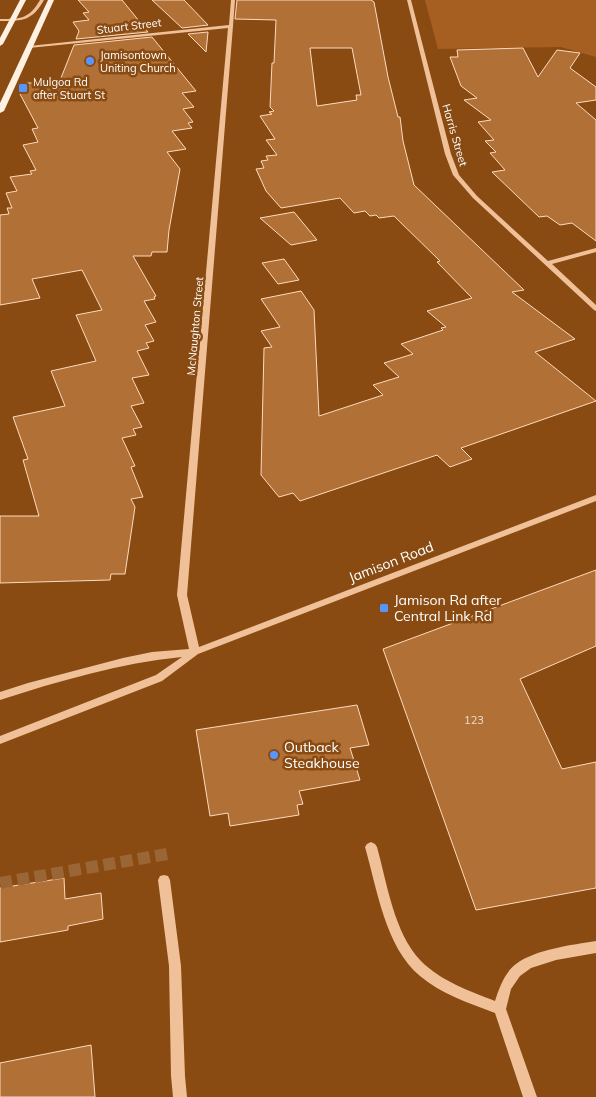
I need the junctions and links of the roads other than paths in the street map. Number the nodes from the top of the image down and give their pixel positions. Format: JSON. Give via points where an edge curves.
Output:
{"nodes":[{"id":1,"x":23,"y":0,"type":"edge"},
{"id":2,"x":42,"y":0,"type":"edge"},
{"id":3,"x":51,"y":0,"type":"edge"},
{"id":4,"x":233,"y":0,"type":"edge"},
{"id":5,"x":409,"y":0,"type":"edge"},
{"id":6,"x":0,"y":20,"type":"edge"},
{"id":7,"x":14,"y":20,"type":"junction"},
{"id":8,"x":230,"y":26,"type":"junction"},
{"id":9,"x":0,"y":44,"type":"edge"},
{"id":10,"x":29,"y":47,"type":"junction"},
{"id":11,"x":0,"y":111,"type":"edge"},
{"id":12,"x":596,"y":250,"type":"edge"},
{"id":13,"x":546,"y":264,"type":"junction"},
{"id":14,"x":596,"y":308,"type":"edge"},
{"id":15,"x":596,"y":498,"type":"edge"},
{"id":16,"x":196,"y":652,"type":"junction"},
{"id":17,"x":0,"y":696,"type":"edge"},
{"id":18,"x":0,"y":740,"type":"edge"},
{"id":19,"x":371,"y":847,"type":"dead end"},
{"id":20,"x":164,"y":880,"type":"dead end"},
{"id":21,"x":596,"y":947,"type":"edge"},
{"id":22,"x":500,"y":1009,"type":"junction"},
{"id":23,"x":180,"y":1097,"type":"edge"},
{"id":24,"x":530,"y":1097,"type":"edge"}],
"edges":[{"from":1,"to":7,"type":"main road"},
{"from":2,"to":7,"type":"street","via":[[32,16]]},
{"from":3,"to":10,"type":"main road"},
{"from":4,"to":8,"type":"street","name":"McNaughton Street"},
{"from":5,"to":13,"type":"street","name":"Harris Street","via":[[456,175],[474,197]]},
{"from":6,"to":7,"type":"street"},
{"from":7,"to":9,"type":"main road"},
{"from":8,"to":10,"type":"street","name":"Stuart Street"},
{"from":8,"to":16,"type":"street","name":"McNaughton Street","via":[[182,595]]},
{"from":10,"to":11,"type":"main road"},
{"from":12,"to":13,"type":"street"},
{"from":13,"to":14,"type":"street","name":"Harris Street"},
{"from":15,"to":16,"type":"street","name":"Jamison Road"},
{"from":16,"to":17,"type":"street","name":"Jamison Road","via":[[123,662]]},
{"from":16,"to":18,"type":"street","name":"Jamison Road","via":[[159,678]]},
{"from":19,"to":22,"type":"street","via":[[397,936],[416,964],[448,988]]},
{"from":20,"to":23,"type":"street","via":[[175,966]]},
{"from":21,"to":22,"type":"street","via":[[556,954],[520,967],[503,991]]},
{"from":22,"to":24,"type":"street"}]}
